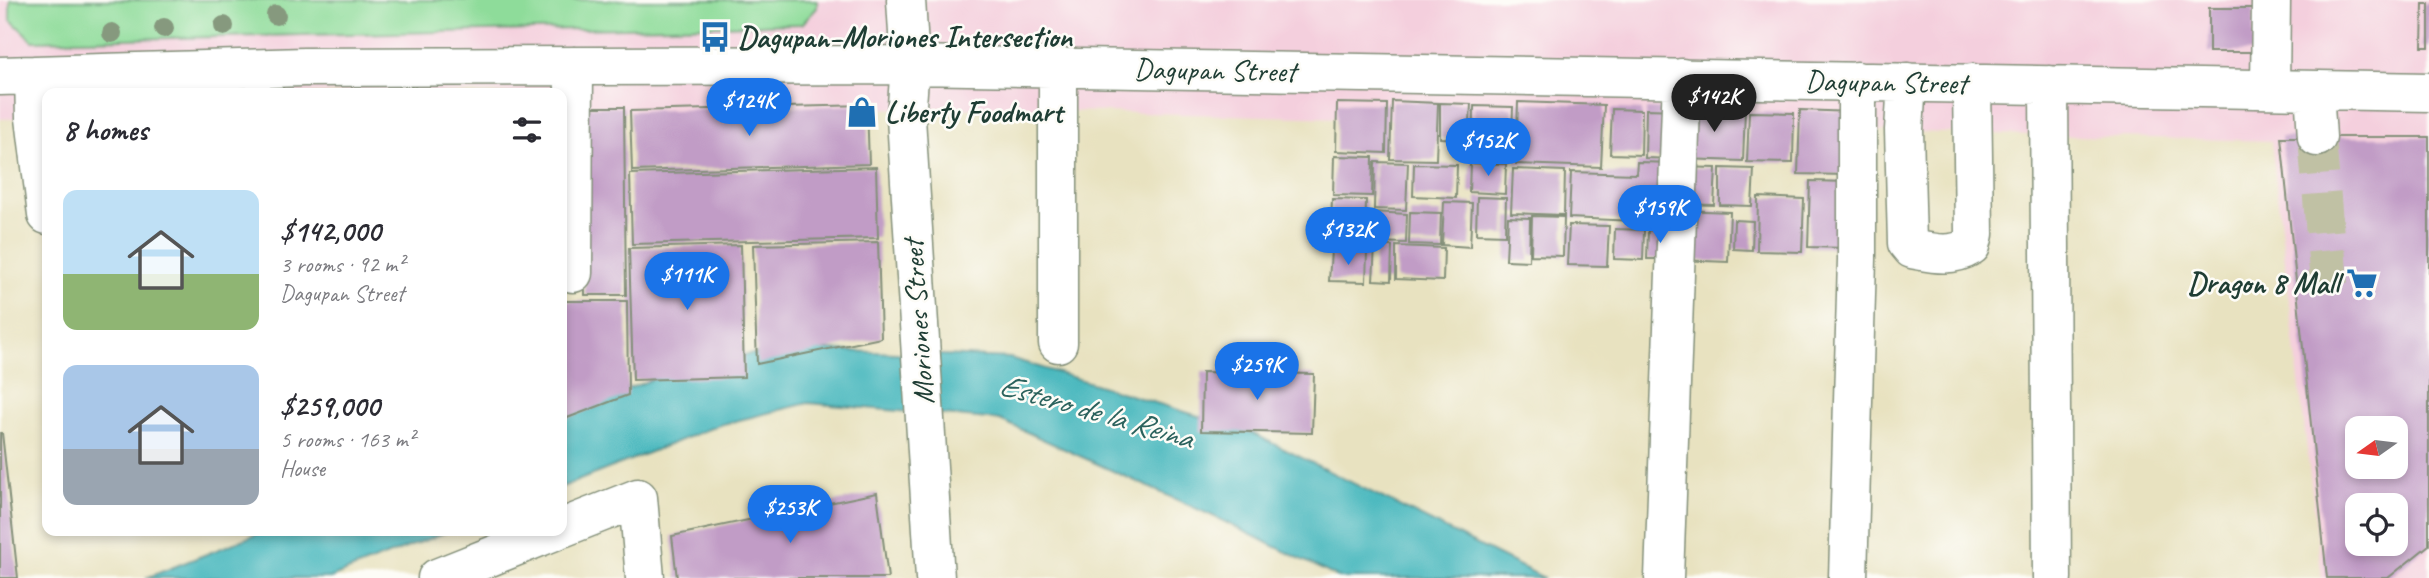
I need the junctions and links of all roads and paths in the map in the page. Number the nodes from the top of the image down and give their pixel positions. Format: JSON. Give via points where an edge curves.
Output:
{"nodes":[{"id":1,"x":906,"y":0,"type":"edge"},
{"id":2,"x":2271,"y":0,"type":"edge"},
{"id":3,"x":910,"y":65,"type":"junction"},
{"id":4,"x":574,"y":66,"type":"junction"},
{"id":5,"x":1058,"y":67,"type":"junction"},
{"id":6,"x":17,"y":75,"type":"edge"},
{"id":7,"x":1682,"y":78,"type":"junction"},
{"id":8,"x":1857,"y":81,"type":"junction"},
{"id":9,"x":1907,"y":82,"type":"junction"},
{"id":10,"x":1972,"y":83,"type":"junction"},
{"id":11,"x":2049,"y":85,"type":"junction"},
{"id":12,"x":2270,"y":89,"type":"junction"},
{"id":13,"x":2314,"y":90,"type":"junction"},
{"id":14,"x":2429,"y":92,"type":"edge"},
{"id":15,"x":2317,"y":137,"type":"tunnel mouth"},
{"id":16,"x":42,"y":175,"type":"edge"},
{"id":17,"x":573,"y":273,"type":"dead end"},
{"id":18,"x":1058,"y":343,"type":"dead end"},
{"id":19,"x":567,"y":526,"type":"edge"},
{"id":20,"x":542,"y":536,"type":"edge"},
{"id":21,"x":437,"y":578,"type":"edge"},
{"id":22,"x":645,"y":578,"type":"edge"},
{"id":23,"x":935,"y":578,"type":"edge"},
{"id":24,"x":1664,"y":578,"type":"edge"},
{"id":25,"x":1848,"y":578,"type":"edge"},
{"id":26,"x":2052,"y":578,"type":"edge"}],
"edges":[{"from":1,"to":3,"type":"street","name":"Moriones Street"},
{"from":2,"to":12,"type":"street"},
{"from":3,"to":4,"type":"street","name":"Dagupan Street"},
{"from":3,"to":5,"type":"street","name":"Dagupan Street"},
{"from":3,"to":23,"type":"street","name":"Moriones Street","via":[[906,118]]},
{"from":4,"to":6,"type":"street","name":"Dagupan Street"},
{"from":4,"to":17,"type":"street"},
{"from":5,"to":7,"type":"street","name":"Dagupan Street"},
{"from":5,"to":18,"type":"street"},
{"from":6,"to":16,"type":"street","via":[[35,118]]},
{"from":7,"to":8,"type":"street","name":"Dagupan Street"},
{"from":7,"to":24,"type":"street"},
{"from":8,"to":9,"type":"street","name":"Dagupan Street"},
{"from":8,"to":25,"type":"street"},
{"from":9,"to":10,"type":"street","name":"Dagupan Street"},
{"from":9,"to":10,"type":"street","via":[[1903,130],[1907,243],[1912,249],[1940,254],[1958,254],[1971,246]]},
{"from":10,"to":11,"type":"street","name":"Dagupan Street"},
{"from":11,"to":12,"type":"street","name":"Dagupan Street"},
{"from":11,"to":26,"type":"street"},
{"from":12,"to":13,"type":"street","name":"Dagupan Street"},
{"from":13,"to":14,"type":"street","name":"Dagupan Street"},
{"from":13,"to":15,"type":"street"},
{"from":19,"to":22,"type":"street","via":[[638,498]]},
{"from":20,"to":21,"type":"street"}]}
